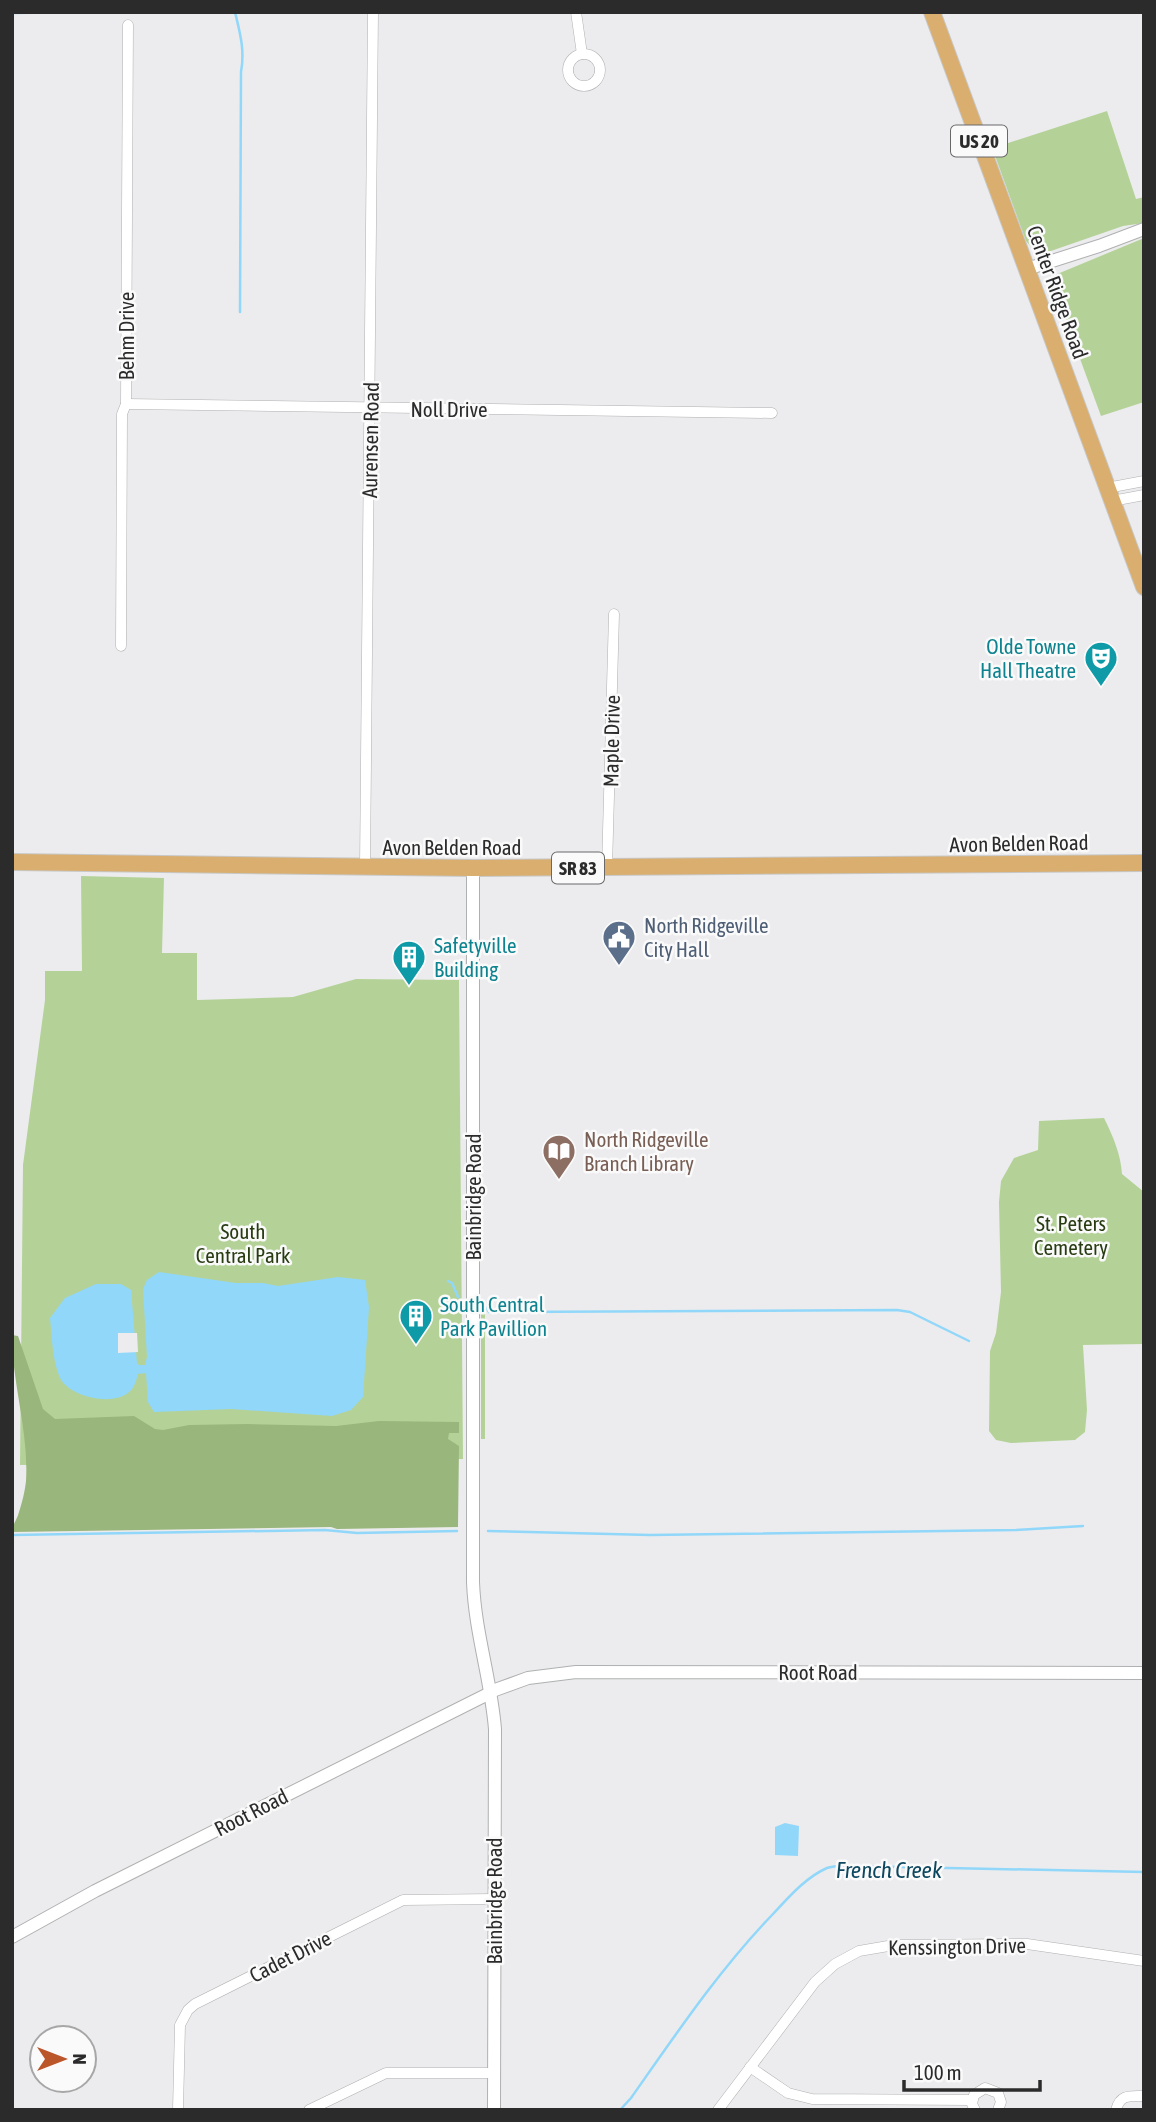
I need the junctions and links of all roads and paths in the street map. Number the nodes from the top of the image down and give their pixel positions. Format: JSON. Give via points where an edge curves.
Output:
{"nodes":[{"id":1,"x":373,"y":12,"type":"edge"},
{"id":2,"x":576,"y":12,"type":"edge"},
{"id":3,"x":932,"y":12,"type":"edge"},
{"id":4,"x":128,"y":25,"type":"dead end"},
{"id":5,"x":582,"y":54,"type":"dead end"},
{"id":6,"x":1144,"y":229,"type":"edge"},
{"id":7,"x":1027,"y":268,"type":"junction"},
{"id":8,"x":126,"y":404,"type":"junction"},
{"id":9,"x":370,"y":408,"type":"junction"},
{"id":10,"x":772,"y":413,"type":"dead end"},
{"id":11,"x":1144,"y":481,"type":"edge"},
{"id":12,"x":1110,"y":495,"type":"junction"},
{"id":13,"x":1144,"y":495,"type":"edge"},
{"id":14,"x":1144,"y":587,"type":"edge"},
{"id":15,"x":614,"y":614,"type":"dead end"},
{"id":16,"x":121,"y":646,"type":"dead end"},
{"id":17,"x":12,"y":862,"type":"edge"},
{"id":18,"x":1144,"y":863,"type":"edge"},
{"id":19,"x":607,"y":867,"type":"junction"},
{"id":20,"x":365,"y":868,"type":"junction"},
{"id":21,"x":473,"y":868,"type":"junction"},
{"id":22,"x":1144,"y":1673,"type":"edge"},
{"id":23,"x":493,"y":1691,"type":"junction"},
{"id":24,"x":494,"y":1899,"type":"junction"},
{"id":25,"x":12,"y":1937,"type":"edge"},
{"id":26,"x":1144,"y":1961,"type":"edge"},
{"id":27,"x":750,"y":2067,"type":"junction"},
{"id":28,"x":494,"y":2073,"type":"junction"},
{"id":29,"x":1144,"y":2096,"type":"edge"},
{"id":30,"x":974,"y":2105,"type":"edge"},
{"id":31,"x":178,"y":2110,"type":"edge"},
{"id":32,"x":309,"y":2110,"type":"edge"},
{"id":33,"x":494,"y":2110,"type":"edge"},
{"id":34,"x":718,"y":2110,"type":"edge"},
{"id":35,"x":998,"y":2110,"type":"edge"},
{"id":36,"x":1116,"y":2110,"type":"edge"}],
"edges":[{"from":1,"to":9,"type":"street","name":"Aurensen Road"},
{"from":2,"to":5,"type":"street"},
{"from":3,"to":7,"type":"main road","name":"Center Ridge Road","number":"US 20"},
{"from":4,"to":8,"type":"street","name":"Behm Drive"},
{"from":6,"to":7,"type":"street"},
{"from":7,"to":12,"type":"main road","name":"Center Ridge Road","number":"US 20"},
{"from":8,"to":9,"type":"street","name":"Noll Drive"},
{"from":8,"to":16,"type":"street","name":"Behm Drive","via":[[122,414]]},
{"from":9,"to":10,"type":"street","name":"Noll Drive"},
{"from":9,"to":20,"type":"street","name":"Aurensen Road"},
{"from":11,"to":12,"type":"street"},
{"from":12,"to":13,"type":"street"},
{"from":12,"to":14,"type":"main road","name":"Center Ridge Road","number":"US 20"},
{"from":15,"to":19,"type":"street","name":"Maple Drive"},
{"from":17,"to":20,"type":"main road","name":"Avon Belden Road","number":"SR 83"},
{"from":18,"to":19,"type":"main road","name":"Avon Belden Road","number":"SR 83"},
{"from":19,"to":21,"type":"main road","name":"Avon Belden Road","number":"SR 83"},
{"from":20,"to":21,"type":"main road","name":"Avon Belden Road","number":"SR 83"},
{"from":21,"to":23,"type":"street","name":"Bainbridge Road","via":[[472,1582],[478,1637]]},
{"from":22,"to":23,"type":"street","name":"Root Road","via":[[576,1672],[527,1678]]},
{"from":23,"to":24,"type":"street","name":"Bainbridge Road"},
{"from":23,"to":25,"type":"street","name":"Root Road","via":[[94,1891]]},
{"from":24,"to":28,"type":"street","name":"Bainbridge Road"},
{"from":24,"to":31,"type":"street","name":"Cadet Drive","via":[[403,1900],[195,2004],[180,2025]]},
{"from":26,"to":27,"type":"street","name":"Kenssington Drive","via":[[1027,1944],[867,1949],[821,1975]]},
{"from":27,"to":30,"type":"street","via":[[788,2093],[812,2099]]},
{"from":27,"to":34,"type":"street","name":"Kenssington Drive"},
{"from":28,"to":32,"type":"street","via":[[387,2073]]},
{"from":28,"to":33,"type":"street","name":"Bainbridge Road"},
{"from":29,"to":36,"type":"street","via":[[1125,2096]]},
{"from":30,"to":35,"type":"street","via":[[981,2089],[990,2088],[1000,2097]]}]}
